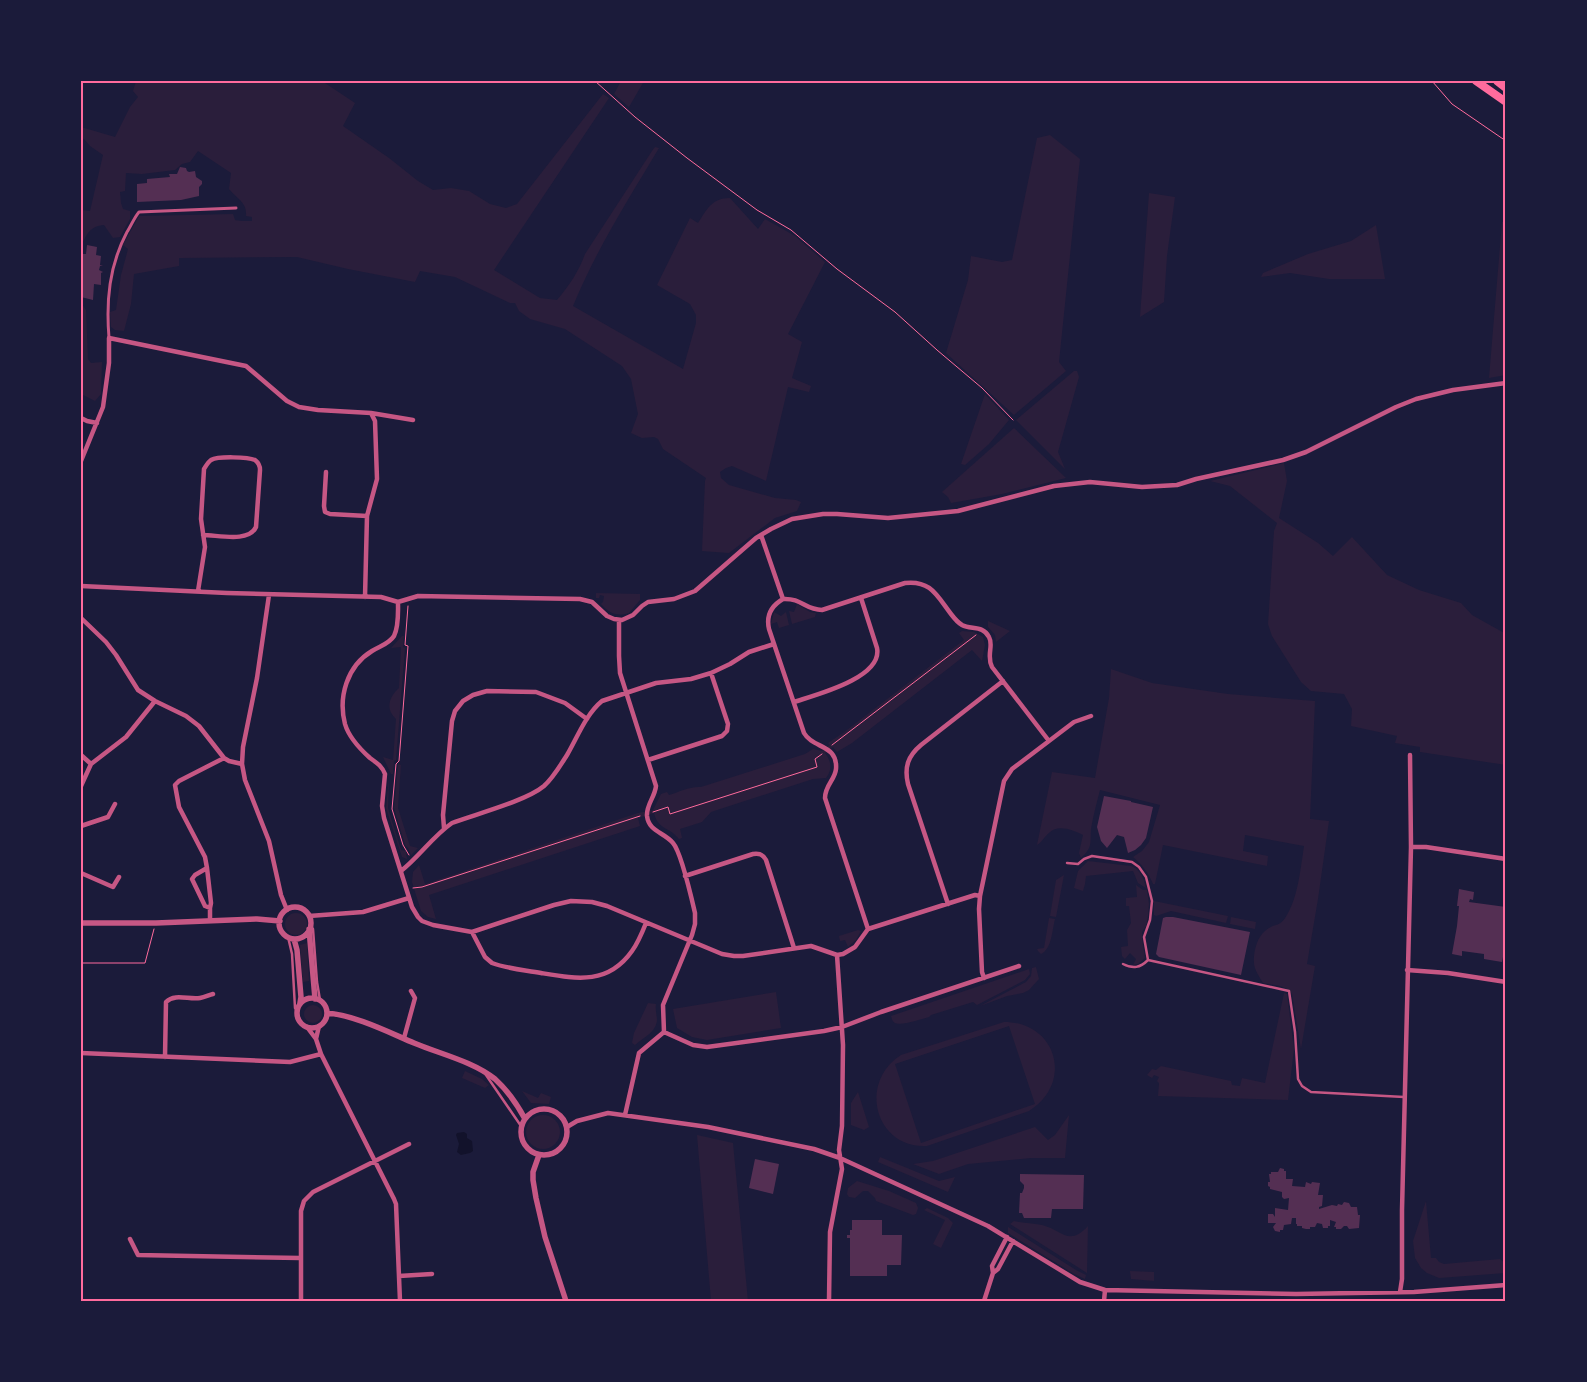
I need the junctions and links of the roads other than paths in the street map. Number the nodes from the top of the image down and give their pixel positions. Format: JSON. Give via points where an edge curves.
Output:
{"nodes":[{"id":1,"x":1476,"y":81,"type":"edge"},
{"id":2,"x":1496,"y":81,"type":"edge"},
{"id":3,"x":1506,"y":88,"type":"edge"},
{"id":4,"x":1506,"y":102,"type":"edge"},
{"id":5,"x":236,"y":208,"type":"dead end"},
{"id":6,"x":109,"y":338,"type":"junction"},
{"id":7,"x":1506,"y":383,"type":"edge"},
{"id":8,"x":371,"y":413,"type":"junction"},
{"id":9,"x":81,"y":418,"type":"edge"},
{"id":10,"x":413,"y":420,"type":"dead end"},
{"id":11,"x":97,"y":423,"type":"junction"},
{"id":12,"x":81,"y":462,"type":"edge"},
{"id":13,"x":326,"y":472,"type":"dead end"},
{"id":14,"x":367,"y":516,"type":"junction"},
{"id":15,"x":761,"y":535,"type":"junction"},
{"id":16,"x":204,"y":536,"type":"junction"},
{"id":17,"x":81,"y":586,"type":"edge"},
{"id":18,"x":198,"y":590,"type":"junction"},
{"id":19,"x":270,"y":595,"type":"junction"},
{"id":20,"x":365,"y":597,"type":"junction"},
{"id":21,"x":861,"y":598,"type":"junction"},
{"id":22,"x":783,"y":600,"type":"junction"},
{"id":23,"x":398,"y":602,"type":"junction"},
{"id":24,"x":81,"y":618,"type":"edge"},
{"id":25,"x":619,"y":620,"type":"junction"},
{"id":26,"x":774,"y":644,"type":"junction"},
{"id":27,"x":711,"y":673,"type":"junction"},
{"id":28,"x":1003,"y":681,"type":"junction"},
{"id":29,"x":626,"y":693,"type":"junction"},
{"id":30,"x":155,"y":701,"type":"junction"},
{"id":31,"x":794,"y":702,"type":"junction"},
{"id":32,"x":1091,"y":716,"type":"dead end"},
{"id":33,"x":587,"y":719,"type":"junction"},
{"id":34,"x":1049,"y":741,"type":"junction"},
{"id":35,"x":81,"y":755,"type":"edge"},
{"id":36,"x":1410,"y":755,"type":"dead end"},
{"id":37,"x":224,"y":758,"type":"junction"},
{"id":38,"x":648,"y":760,"type":"junction"},
{"id":39,"x":91,"y":764,"type":"junction"},
{"id":40,"x":242,"y":764,"type":"junction"},
{"id":41,"x":81,"y":786,"type":"edge"},
{"id":42,"x":115,"y":804,"type":"dead end"},
{"id":43,"x":81,"y":826,"type":"edge"},
{"id":44,"x":444,"y":828,"type":"junction"},
{"id":45,"x":1411,"y":847,"type":"junction"},
{"id":46,"x":1506,"y":859,"type":"edge"},
{"id":47,"x":1067,"y":863,"type":"dead end"},
{"id":48,"x":207,"y":868,"type":"junction"},
{"id":49,"x":401,"y":871,"type":"junction"},
{"id":50,"x":81,"y":874,"type":"edge"},
{"id":51,"x":685,"y":876,"type":"junction"},
{"id":52,"x":119,"y":877,"type":"dead end"},
{"id":53,"x":980,"y":896,"type":"junction"},
{"id":54,"x":409,"y":898,"type":"junction"},
{"id":55,"x":948,"y":904,"type":"junction"},
{"id":56,"x":210,"y":908,"type":"junction"},
{"id":57,"x":287,"y":910,"type":"junction"},
{"id":58,"x":309,"y":916,"type":"junction"},
{"id":59,"x":210,"y":920,"type":"junction"},
{"id":60,"x":280,"y":921,"type":"junction"},
{"id":61,"x":81,"y":923,"type":"edge"},
{"id":62,"x":646,"y":924,"type":"junction"},
{"id":63,"x":310,"y":927,"type":"junction"},
{"id":64,"x":868,"y":930,"type":"junction"},
{"id":65,"x":472,"y":932,"type":"junction"},
{"id":66,"x":291,"y":938,"type":"junction"},
{"id":67,"x":689,"y":942,"type":"junction"},
{"id":68,"x":794,"y":948,"type":"junction"},
{"id":69,"x":837,"y":955,"type":"junction"},
{"id":70,"x":1148,"y":960,"type":"junction"},
{"id":71,"x":1123,"y":964,"type":"dead end"},
{"id":72,"x":1018,"y":966,"type":"dead end"},
{"id":73,"x":1407,"y":970,"type":"junction"},
{"id":74,"x":984,"y":978,"type":"junction"},
{"id":75,"x":1506,"y":982,"type":"edge"},
{"id":76,"x":411,"y":991,"type":"dead end"},
{"id":77,"x":213,"y":994,"type":"dead end"},
{"id":78,"x":318,"y":999,"type":"junction"},
{"id":79,"x":299,"y":1008,"type":"junction"},
{"id":80,"x":326,"y":1013,"type":"junction"},
{"id":81,"x":307,"y":1026,"type":"junction"},
{"id":82,"x":319,"y":1026,"type":"junction"},
{"id":83,"x":842,"y":1027,"type":"junction"},
{"id":84,"x":664,"y":1032,"type":"junction"},
{"id":85,"x":404,"y":1038,"type":"junction"},
{"id":86,"x":316,"y":1039,"type":"junction"},
{"id":87,"x":81,"y":1054,"type":"edge"},
{"id":88,"x":321,"y":1054,"type":"junction"},
{"id":89,"x":165,"y":1057,"type":"junction"},
{"id":90,"x":484,"y":1072,"type":"junction"},
{"id":91,"x":1404,"y":1097,"type":"junction"},
{"id":92,"x":625,"y":1115,"type":"junction"},
{"id":93,"x":525,"y":1119,"type":"junction"},
{"id":94,"x":522,"y":1126,"type":"junction"},
{"id":95,"x":567,"y":1127,"type":"junction"},
{"id":96,"x":409,"y":1144,"type":"dead end"},
{"id":97,"x":539,"y":1155,"type":"junction"},
{"id":98,"x":840,"y":1158,"type":"junction"},
{"id":99,"x":375,"y":1161,"type":"junction"},
{"id":100,"x":1007,"y":1237,"type":"junction"},
{"id":101,"x":130,"y":1239,"type":"dead end"},
{"id":102,"x":1013,"y":1241,"type":"junction"},
{"id":103,"x":300,"y":1258,"type":"junction"},
{"id":104,"x":993,"y":1272,"type":"junction"},
{"id":105,"x":432,"y":1274,"type":"dead end"},
{"id":106,"x":399,"y":1276,"type":"junction"},
{"id":107,"x":1506,"y":1285,"type":"edge"},
{"id":108,"x":1104,"y":1290,"type":"junction"},
{"id":109,"x":1400,"y":1292,"type":"junction"},
{"id":110,"x":1296,"y":1294,"type":"junction"},
{"id":111,"x":301,"y":1301,"type":"edge"},
{"id":112,"x":400,"y":1301,"type":"edge"},
{"id":113,"x":566,"y":1301,"type":"edge"},
{"id":114,"x":828,"y":1301,"type":"edge"},
{"id":115,"x":984,"y":1301,"type":"edge"},
{"id":116,"x":1104,"y":1301,"type":"edge"},
{"id":117,"x":1296,"y":1301,"type":"edge"}],
"edges":[{"from":1,"to":4,"type":"highway"},
{"from":2,"to":3,"type":"highway"},
{"from":5,"to":6,"type":"street","via":[[139,212],[136,215],[112,267],[107,311]]},
{"from":6,"to":8,"type":"street","via":[[246,366],[299,408]]},
{"from":6,"to":11,"type":"street","via":[[103,407]]},
{"from":7,"to":15,"type":"street","via":[[1416,399],[1306,452],[1177,485],[1142,487],[1090,482],[1054,486],[970,508],[888,518],[818,514],[792,520]]},
{"from":8,"to":10,"type":"street"},
{"from":8,"to":14,"type":"street","via":[[375,421],[377,479]]},
{"from":9,"to":11,"type":"street"},
{"from":11,"to":12,"type":"street"},
{"from":13,"to":14,"type":"street","via":[[326,512]]},
{"from":14,"to":20,"type":"street"},
{"from":15,"to":22,"type":"street"},
{"from":15,"to":25,"type":"street","via":[[695,591],[674,599],[646,603],[633,616]]},
{"from":16,"to":16,"type":"street","via":[[242,537],[254,532],[260,470],[256,461],[220,457],[207,464],[200,519]]},
{"from":16,"to":18,"type":"street"},
{"from":17,"to":18,"type":"street"},
{"from":18,"to":19,"type":"street"},
{"from":19,"to":20,"type":"street"},
{"from":19,"to":40,"type":"street"},
{"from":20,"to":23,"type":"street","via":[[386,597]]},
{"from":21,"to":22,"type":"street","via":[[822,610],[811,609],[794,600]]},
{"from":21,"to":28,"type":"street","via":[[906,583],[929,586],[959,623],[988,634],[990,663]]},
{"from":21,"to":31,"type":"street","via":[[877,648],[876,661],[848,684]]},
{"from":22,"to":26,"type":"street","via":[[772,608],[768,618]]},
{"from":23,"to":25,"type":"street","via":[[418,596],[580,599],[592,602],[607,616]]},
{"from":23,"to":49,"type":"street","via":[[397,629],[393,637],[371,651],[354,669],[344,689],[342,706],[352,738],[385,774],[382,806]]},
{"from":24,"to":30,"type":"street","via":[[106,642],[138,690]]},
{"from":25,"to":29,"type":"street","via":[[619,665]]},
{"from":26,"to":27,"type":"street","via":[[749,652]]},
{"from":26,"to":31,"type":"street"},
{"from":27,"to":29,"type":"street","via":[[656,683]]},
{"from":27,"to":38,"type":"street","via":[[728,724],[727,732]]},
{"from":28,"to":34,"type":"street"},
{"from":28,"to":55,"type":"street","via":[[921,745],[907,765],[908,784]]},
{"from":29,"to":33,"type":"street","via":[[602,701]]},
{"from":29,"to":38,"type":"street"},
{"from":30,"to":37,"type":"street","via":[[199,726]]},
{"from":30,"to":39,"type":"street","via":[[126,737]]},
{"from":31,"to":64,"type":"street","via":[[805,736],[828,749],[834,758],[836,767],[825,798]]},
{"from":32,"to":34,"type":"street","via":[[1074,722]]},
{"from":33,"to":44,"type":"street","via":[[560,766],[543,787]]},
{"from":33,"to":44,"type":"street","via":[[566,703],[536,692],[486,691],[463,701],[455,711],[450,733]]},
{"from":34,"to":53,"type":"street","via":[[1010,771],[1004,781]]},
{"from":35,"to":39,"type":"street"},
{"from":36,"to":45,"type":"street"},
{"from":37,"to":40,"type":"street"},
{"from":37,"to":48,"type":"street","via":[[175,785],[178,807],[205,857]]},
{"from":38,"to":51,"type":"street","via":[[656,786],[647,814],[652,827],[674,844]]},
{"from":39,"to":41,"type":"street"},
{"from":40,"to":57,"type":"street","via":[[269,841]]},
{"from":42,"to":43,"type":"street","via":[[108,817]]},
{"from":44,"to":49,"type":"street"},
{"from":45,"to":46,"type":"street"},
{"from":45,"to":73,"type":"street"},
{"from":47,"to":70,"type":"lane","via":[[1078,864],[1092,856],[1132,862],[1139,867],[1146,878],[1152,901],[1144,937]]},
{"from":48,"to":56,"type":"street"},
{"from":48,"to":56,"type":"street","via":[[192,879],[205,906]]},
{"from":49,"to":54,"type":"street"},
{"from":50,"to":52,"type":"street","via":[[113,887]]},
{"from":51,"to":67,"type":"street","via":[[695,913]]},
{"from":51,"to":68,"type":"street","via":[[753,854],[763,855]]},
{"from":53,"to":55,"type":"street"},
{"from":53,"to":74,"type":"street"},
{"from":54,"to":58,"type":"street","via":[[363,912]]},
{"from":54,"to":65,"type":"street","via":[[422,921]]},
{"from":55,"to":64,"type":"street"},
{"from":56,"to":59,"type":"street"},
{"from":57,"to":58,"type":"street","via":[[301,909]]},
{"from":57,"to":60,"type":"street"},
{"from":58,"to":63,"type":"street"},
{"from":59,"to":60,"type":"street"},
{"from":59,"to":61,"type":"street"},
{"from":60,"to":66,"type":"street","via":[[282,932]]},
{"from":62,"to":65,"type":"street","via":[[607,906],[571,901]]},
{"from":62,"to":65,"type":"street","via":[[633,950],[622,962],[600,976],[580,979],[492,963],[485,957]]},
{"from":62,"to":67,"type":"street"},
{"from":63,"to":66,"type":"street","via":[[304,936]]},
{"from":63,"to":78,"type":"street"},
{"from":64,"to":69,"type":"street","via":[[855,947]]},
{"from":66,"to":79,"type":"street","via":[[297,950]]},
{"from":67,"to":68,"type":"street","via":[[734,956]]},
{"from":67,"to":84,"type":"street","via":[[663,1005]]},
{"from":68,"to":69,"type":"street","via":[[812,946]]},
{"from":69,"to":83,"type":"street"},
{"from":70,"to":71,"type":"lane","via":[[1138,967],[1130,968]]},
{"from":70,"to":91,"type":"lane","via":[[1289,991],[1298,1079],[1311,1092]]},
{"from":72,"to":74,"type":"street"},
{"from":73,"to":75,"type":"street"},
{"from":73,"to":91,"type":"street"},
{"from":74,"to":83,"type":"street"},
{"from":76,"to":85,"type":"street","via":[[415,998]]},
{"from":77,"to":89,"type":"street","via":[[199,998],[174,997],[166,1002]]},
{"from":78,"to":79,"type":"street","via":[[306,999]]},
{"from":78,"to":80,"type":"street","via":[[324,1004]]},
{"from":79,"to":81,"type":"street","via":[[300,1021]]},
{"from":80,"to":82,"type":"street","via":[[324,1022]]},
{"from":80,"to":85,"type":"street","via":[[347,1017]]},
{"from":81,"to":82,"type":"street"},
{"from":81,"to":86,"type":"street"},
{"from":82,"to":86,"type":"street"},
{"from":83,"to":84,"type":"street","via":[[707,1047],[693,1045]]},
{"from":83,"to":98,"type":"street"},
{"from":84,"to":92,"type":"street","via":[[639,1053]]},
{"from":85,"to":90,"type":"street"},
{"from":86,"to":88,"type":"street"},
{"from":87,"to":89,"type":"street"},
{"from":88,"to":89,"type":"street","via":[[290,1062]]},
{"from":88,"to":99,"type":"street"},
{"from":90,"to":93,"type":"street","via":[[502,1087]]},
{"from":90,"to":94,"type":"lane"},
{"from":91,"to":109,"type":"street"},
{"from":92,"to":95,"type":"street","via":[[608,1113],[578,1120]]},
{"from":92,"to":98,"type":"street","via":[[814,1148]]},
{"from":93,"to":94,"type":"street"},
{"from":93,"to":95,"type":"street","via":[[536,1110],[550,1110],[561,1116]]},
{"from":94,"to":97,"type":"street","via":[[522,1141]]},
{"from":95,"to":97,"type":"street","via":[[565,1142],[560,1149],[547,1156]]},
{"from":96,"to":99,"type":"street"},
{"from":97,"to":113,"type":"street","via":[[533,1180],[536,1198]]},
{"from":98,"to":100,"type":"street"},
{"from":98,"to":114,"type":"street","via":[[842,1169],[830,1232]]},
{"from":99,"to":103,"type":"street","via":[[313,1192],[304,1201]]},
{"from":99,"to":106,"type":"street","via":[[396,1204]]},
{"from":100,"to":102,"type":"street"},
{"from":100,"to":104,"type":"street","via":[[992,1266]]},
{"from":101,"to":103,"type":"street","via":[[138,1255]]},
{"from":102,"to":104,"type":"street","via":[[998,1269]]},
{"from":102,"to":108,"type":"street","via":[[1080,1282]]},
{"from":103,"to":111,"type":"street"},
{"from":104,"to":115,"type":"street"},
{"from":105,"to":106,"type":"street"},
{"from":106,"to":112,"type":"street"},
{"from":107,"to":109,"type":"street"},
{"from":108,"to":110,"type":"street"},
{"from":108,"to":116,"type":"street"},
{"from":109,"to":110,"type":"street"},
{"from":110,"to":117,"type":"street"}]}
